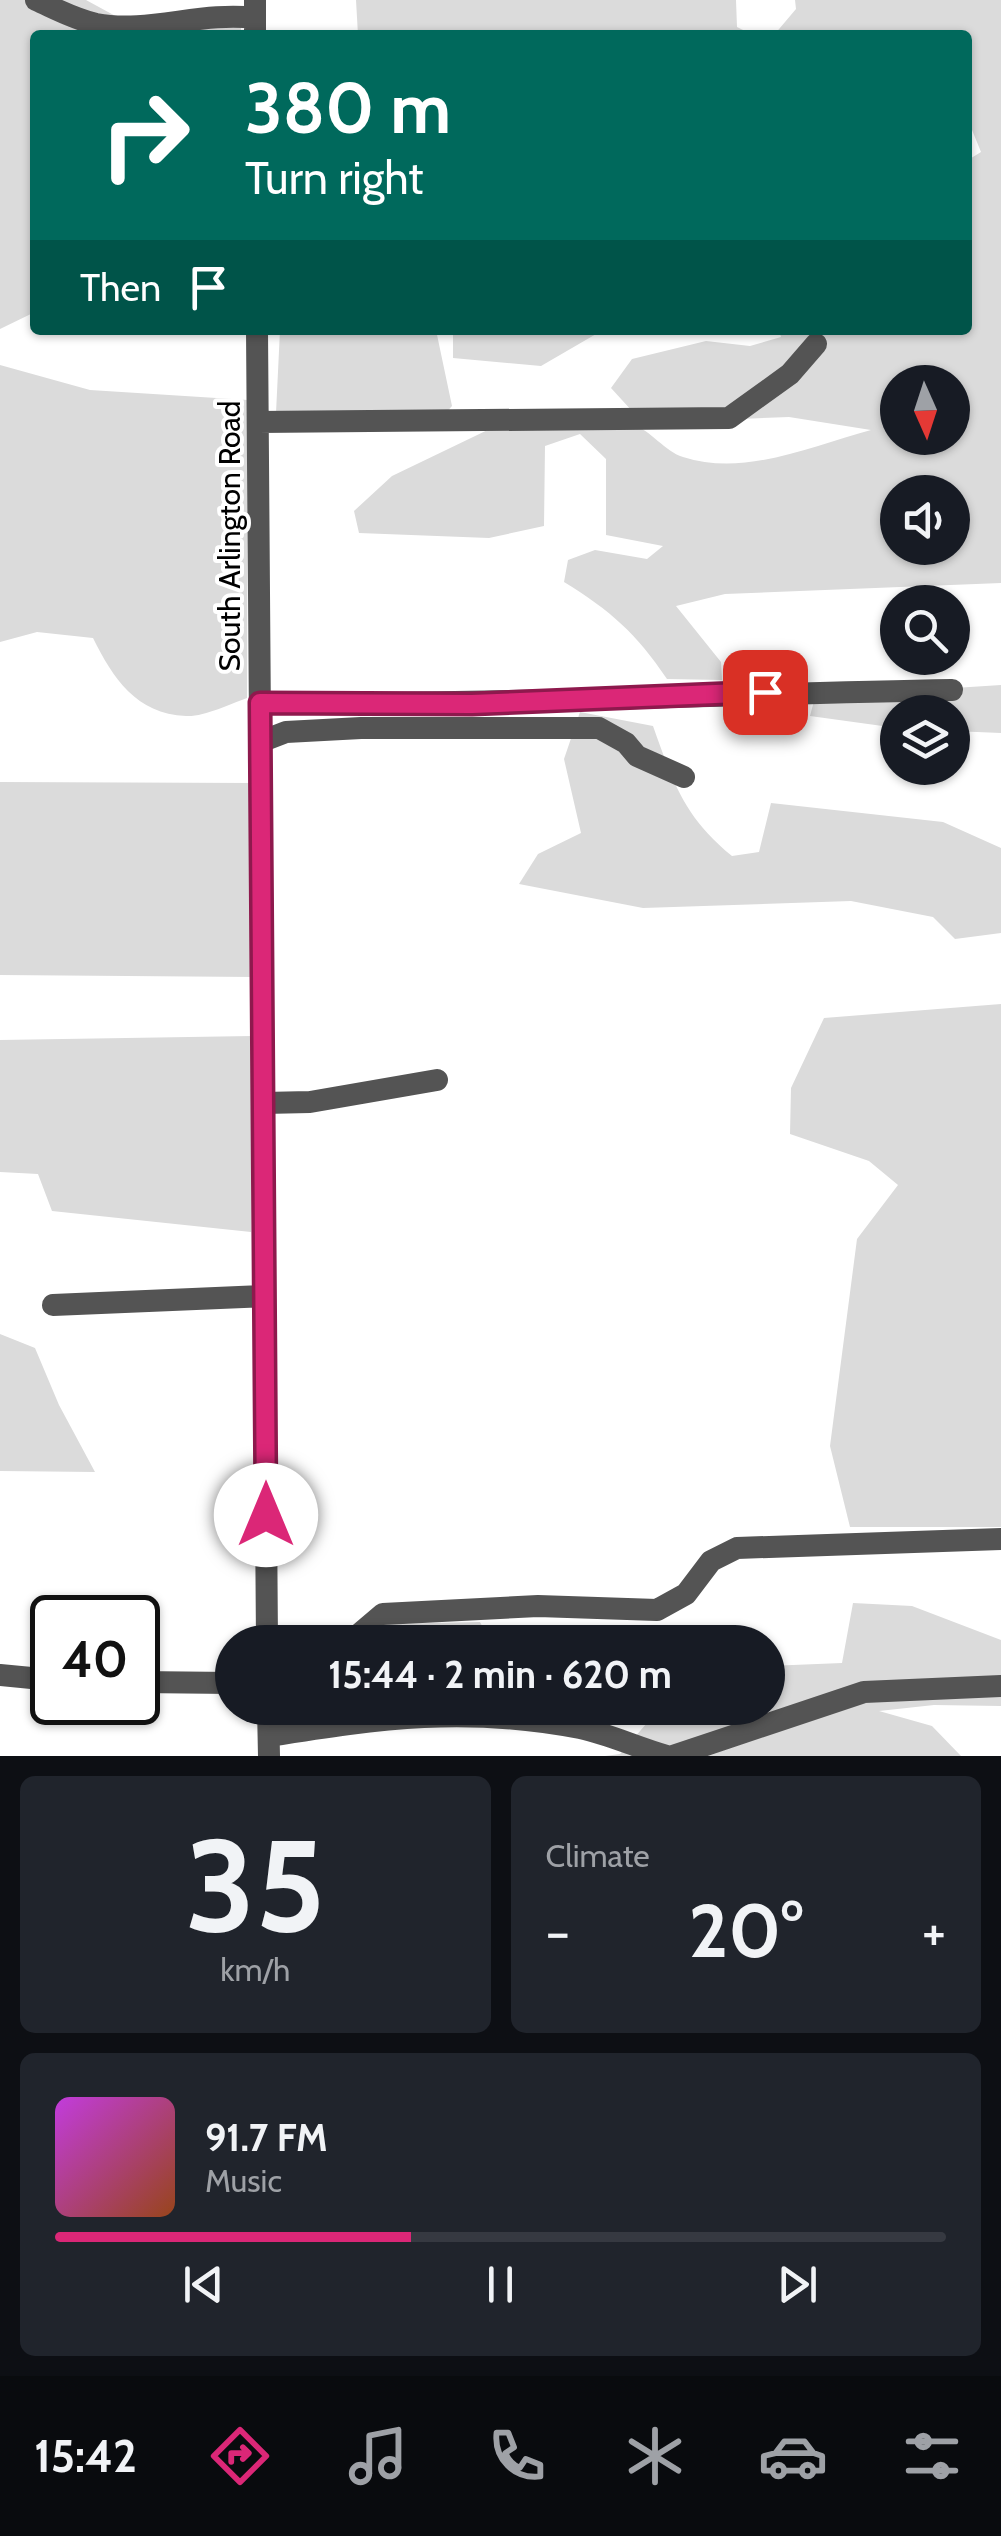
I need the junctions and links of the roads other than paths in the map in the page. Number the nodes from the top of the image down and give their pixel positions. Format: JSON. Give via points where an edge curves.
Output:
{"nodes":[{"id":1,"x":36,"y":0,"type":"edge"},
{"id":2,"x":255,"y":18,"type":"edge"},
{"id":3,"x":258,"y":335,"type":"edge"},
{"id":4,"x":816,"y":344,"type":"dead end"},
{"id":5,"x":258,"y":422,"type":"junction"},
{"id":6,"x":952,"y":690,"type":"dead end"},
{"id":7,"x":260,"y":703,"type":"junction"},
{"id":8,"x":260,"y":742,"type":"junction"},
{"id":9,"x":684,"y":777,"type":"dead end"},
{"id":10,"x":437,"y":1080,"type":"dead end"},
{"id":11,"x":264,"y":1103,"type":"junction"},
{"id":12,"x":265,"y":1296,"type":"junction"},
{"id":13,"x":54,"y":1305,"type":"dead end"},
{"id":14,"x":1001,"y":1538,"type":"edge"},
{"id":15,"x":268,"y":1625,"type":"edge"},
{"id":16,"x":370,"y":1625,"type":"edge"},
{"id":17,"x":0,"y":1675,"type":"edge"},
{"id":18,"x":30,"y":1678,"type":"edge"},
{"id":19,"x":160,"y":1682,"type":"edge"},
{"id":20,"x":215,"y":1683,"type":"edge"},
{"id":21,"x":1001,"y":1686,"type":"edge"},
{"id":22,"x":549,"y":1725,"type":"edge"},
{"id":23,"x":661,"y":1755,"type":"edge"}],
"edges":[{"from":1,"to":2,"type":"street","via":[[99,25],[224,14]]},
{"from":3,"to":5,"type":"street","name":"South Arlington Road"},
{"from":4,"to":5,"type":"street","via":[[790,374],[728,418]]},
{"from":5,"to":7,"type":"street","name":"South Arlington Road"},
{"from":6,"to":7,"type":"street","via":[[491,704]]},
{"from":7,"to":8,"type":"street","name":"South Arlington Road"},
{"from":8,"to":9,"type":"street","via":[[286,732],[361,728],[599,728]]},
{"from":8,"to":11,"type":"street","name":"South Arlington Road"},
{"from":10,"to":11,"type":"street","via":[[310,1102]]},
{"from":11,"to":12,"type":"street","name":"South Arlington Road"},
{"from":12,"to":13,"type":"street"},
{"from":12,"to":15,"type":"street","name":"South Arlington Road"},
{"from":14,"to":16,"type":"street","via":[[737,1548],[712,1562],[686,1594],[657,1610],[538,1606],[383,1614]]},
{"from":17,"to":18,"type":"street"},
{"from":19,"to":20,"type":"street"},
{"from":21,"to":23,"type":"street","via":[[864,1692]]},
{"from":22,"to":23,"type":"street","via":[[584,1729]]}]}
